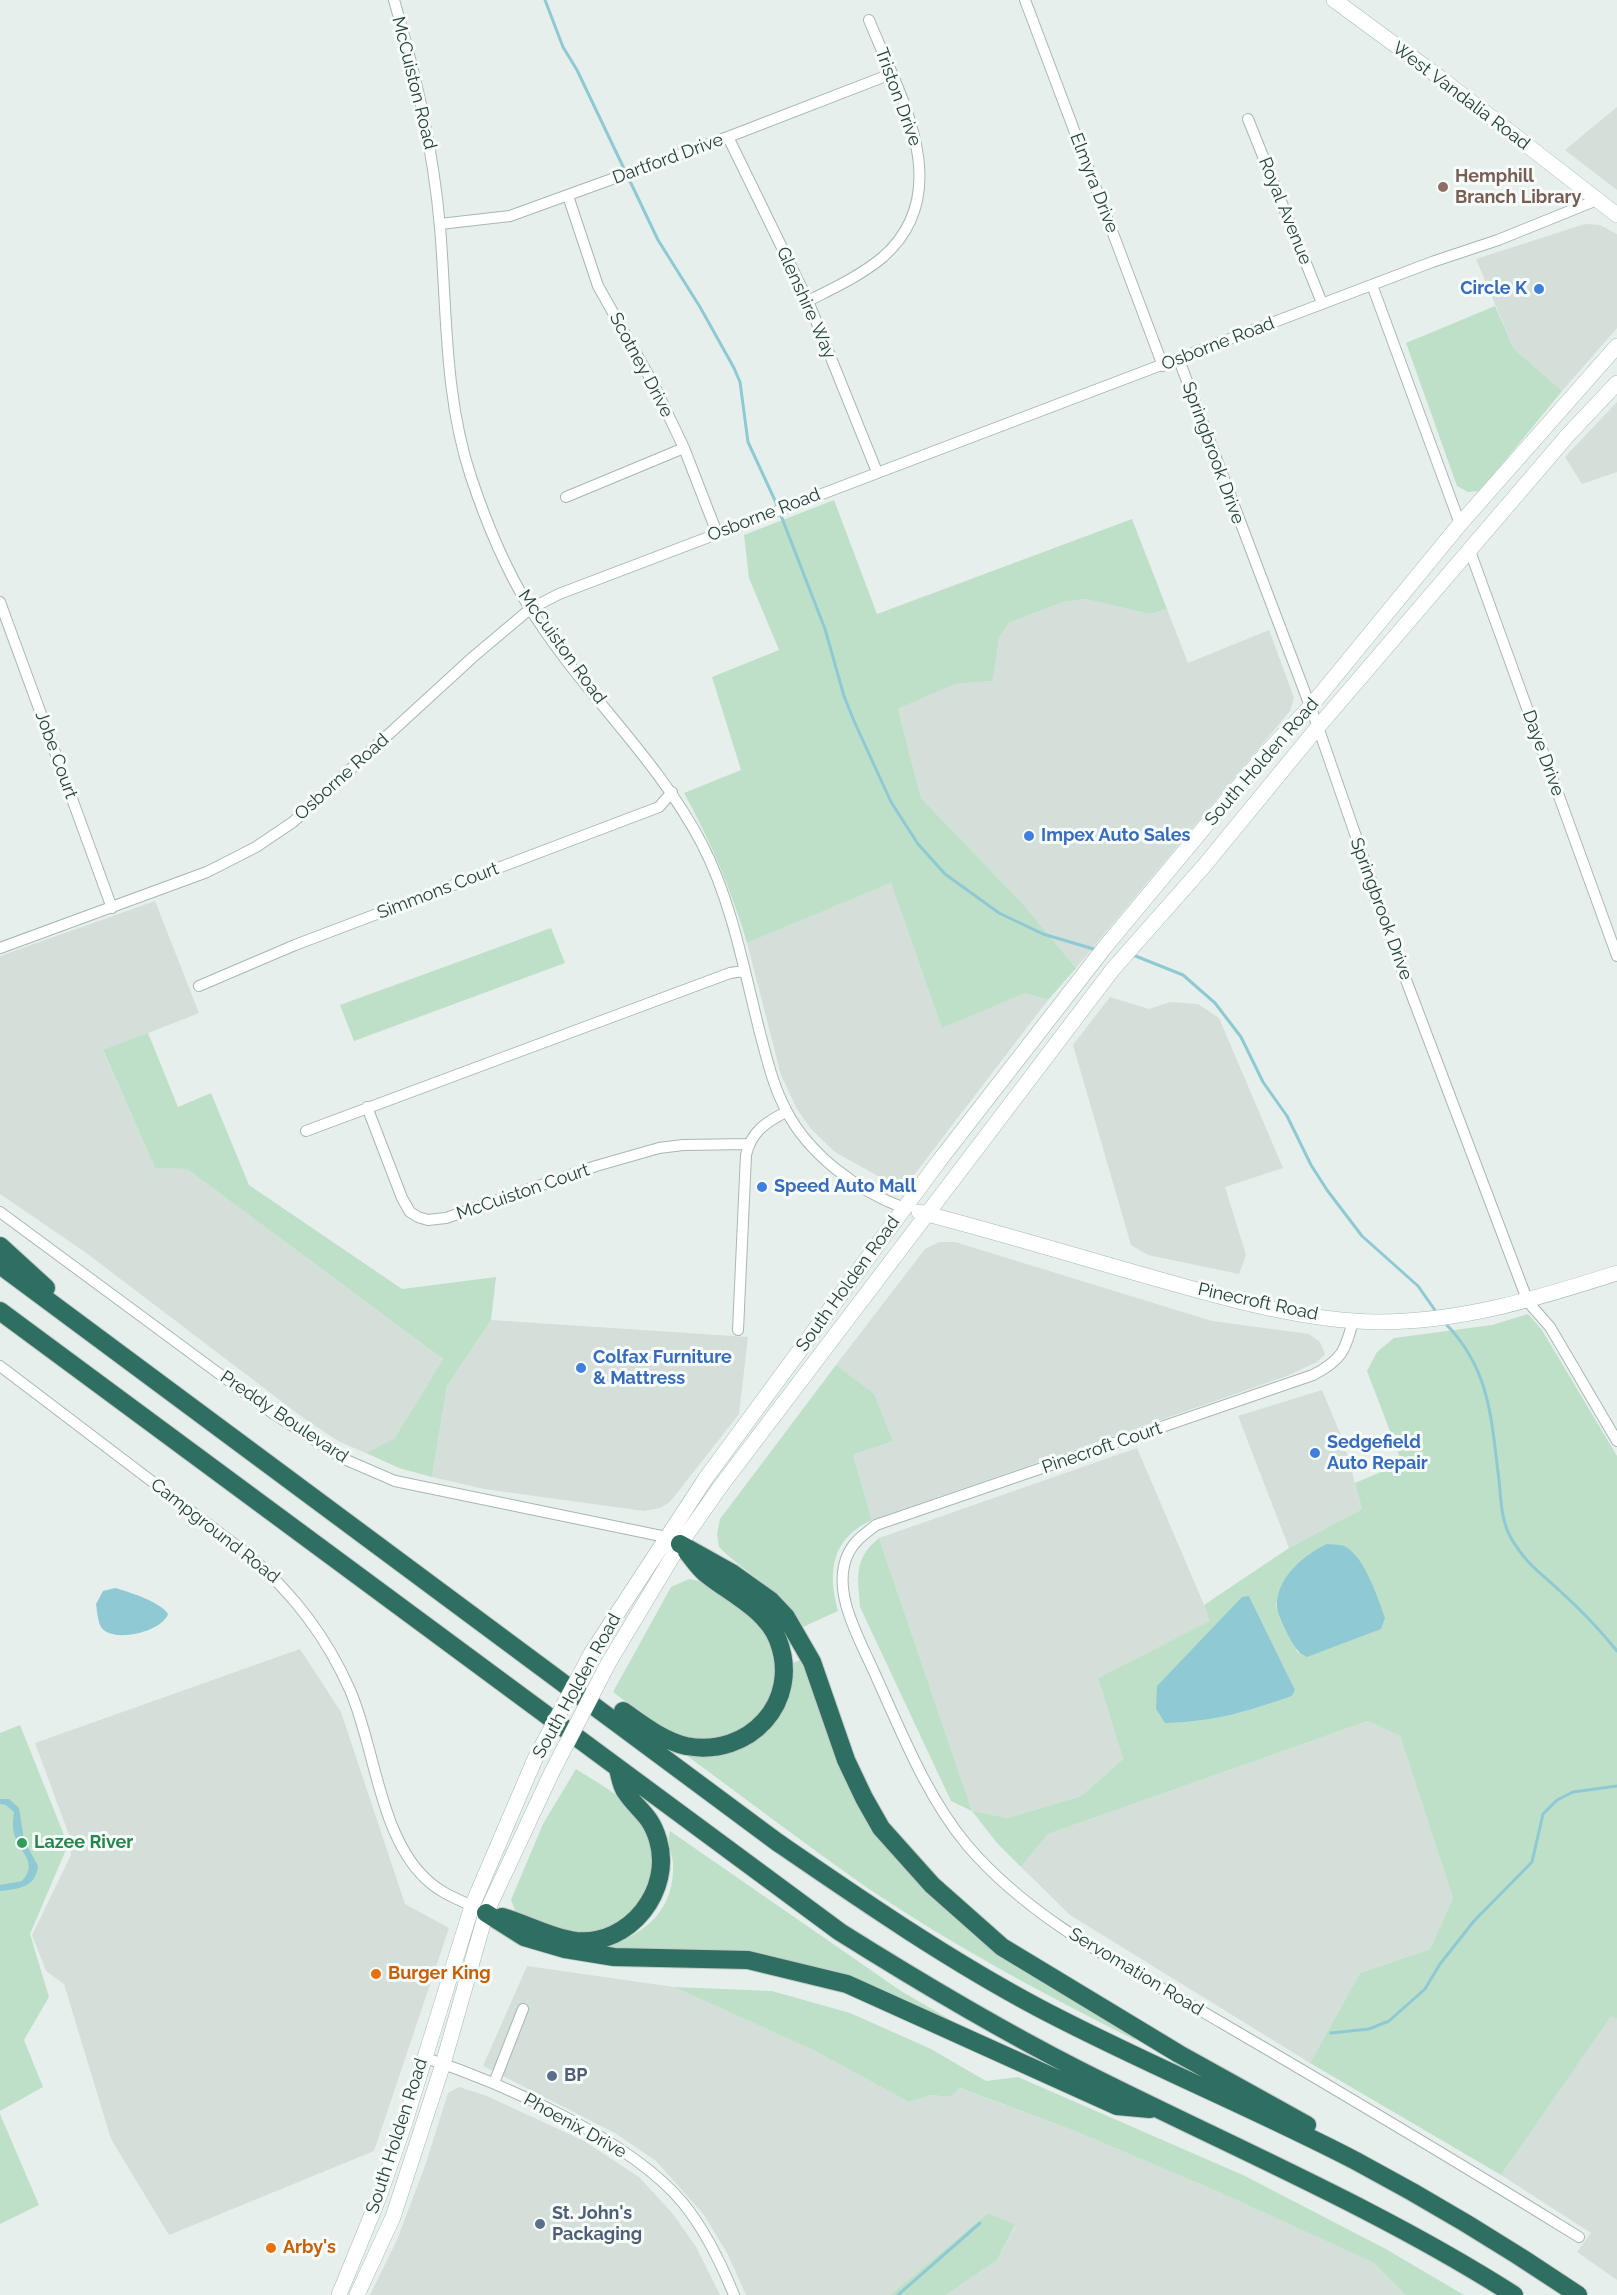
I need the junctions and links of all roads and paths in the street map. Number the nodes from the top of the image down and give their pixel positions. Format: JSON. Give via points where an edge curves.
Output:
{"nodes":[{"id":1,"x":394,"y":0,"type":"edge"},
{"id":2,"x":1024,"y":0,"type":"edge"},
{"id":3,"x":1334,"y":0,"type":"edge"},
{"id":4,"x":869,"y":20,"type":"dead end"},
{"id":5,"x":891,"y":74,"type":"junction"},
{"id":6,"x":1248,"y":119,"type":"dead end"},
{"id":7,"x":728,"y":137,"type":"junction"},
{"id":8,"x":568,"y":196,"type":"junction"},
{"id":9,"x":1597,"y":200,"type":"junction"},
{"id":10,"x":1617,"y":214,"type":"edge"},
{"id":11,"x":440,"y":224,"type":"junction"},
{"id":12,"x":1372,"y":285,"type":"junction"},
{"id":13,"x":807,"y":301,"type":"junction"},
{"id":14,"x":1322,"y":303,"type":"junction"},
{"id":15,"x":1617,"y":346,"type":"edge"},
{"id":16,"x":1179,"y":360,"type":"junction"},
{"id":17,"x":1163,"y":366,"type":"junction"},
{"id":18,"x":1617,"y":383,"type":"edge"},
{"id":19,"x":684,"y":448,"type":"junction"},
{"id":20,"x":877,"y":472,"type":"junction"},
{"id":21,"x":566,"y":497,"type":"dead end"},
{"id":22,"x":1460,"y":524,"type":"junction"},
{"id":23,"x":717,"y":533,"type":"junction"},
{"id":24,"x":1470,"y":551,"type":"junction"},
{"id":25,"x":0,"y":602,"type":"edge"},
{"id":26,"x":530,"y":609,"type":"junction"},
{"id":27,"x":1310,"y":707,"type":"junction"},
{"id":28,"x":1318,"y":727,"type":"junction"},
{"id":29,"x":672,"y":792,"type":"junction"},
{"id":30,"x":112,"y":908,"type":"junction"},
{"id":31,"x":0,"y":948,"type":"edge"},
{"id":32,"x":1617,"y":956,"type":"edge"},
{"id":33,"x":744,"y":971,"type":"junction"},
{"id":34,"x":199,"y":986,"type":"dead end"},
{"id":35,"x":368,"y":1107,"type":"junction"},
{"id":36,"x":786,"y":1112,"type":"junction"},
{"id":37,"x":306,"y":1131,"type":"dead end"},
{"id":38,"x":748,"y":1144,"type":"junction"},
{"id":39,"x":904,"y":1208,"type":"junction"},
{"id":40,"x":0,"y":1212,"type":"edge"},
{"id":41,"x":927,"y":1214,"type":"junction"},
{"id":42,"x":0,"y":1246,"type":"edge"},
{"id":43,"x":0,"y":1265,"type":"edge"},
{"id":44,"x":1617,"y":1273,"type":"edge"},
{"id":45,"x":1528,"y":1302,"type":"junction"},
{"id":46,"x":0,"y":1311,"type":"edge"},
{"id":47,"x":1353,"y":1321,"type":"junction"},
{"id":48,"x":85,"y":1328,"type":"junction"},
{"id":49,"x":738,"y":1330,"type":"dead end"},
{"id":50,"x":0,"y":1366,"type":"edge"},
{"id":51,"x":1617,"y":1441,"type":"edge"},
{"id":52,"x":673,"y":1539,"type":"junction"},
{"id":53,"x":844,"y":1570,"type":"joint"},
{"id":54,"x":572,"y":1687,"type":"junction"},
{"id":55,"x":618,"y":1769,"type":"junction"},
{"id":56,"x":479,"y":1909,"type":"junction"},
{"id":57,"x":523,"y":2009,"type":"dead end"},
{"id":58,"x":423,"y":2057,"type":"junction"},
{"id":59,"x":443,"y":2064,"type":"junction"},
{"id":60,"x":494,"y":2083,"type":"junction"},
{"id":61,"x":1164,"y":2110,"type":"junction"},
{"id":62,"x":1356,"y":2161,"type":"junction"},
{"id":63,"x":1579,"y":2237,"type":"dead end"},
{"id":64,"x":339,"y":2295,"type":"edge"},
{"id":65,"x":357,"y":2295,"type":"edge"},
{"id":66,"x":734,"y":2295,"type":"edge"},
{"id":67,"x":1514,"y":2295,"type":"edge"},
{"id":68,"x":1578,"y":2295,"type":"edge"}],
"edges":[{"from":1,"to":11,"type":"street","name":"McCuiston Road","via":[[429,133]]},
{"from":2,"to":17,"type":"street","name":"Elmyra Drive"},
{"from":3,"to":9,"type":"main road","name":"West Vandalia Road"},
{"from":4,"to":5,"type":"street","name":"Triston Drive"},
{"from":5,"to":7,"type":"street","name":"Dartford Drive"},
{"from":5,"to":13,"type":"street","name":"Triston Drive","via":[[919,151],[921,176],[914,214],[884,256],[856,276]]},
{"from":6,"to":14,"type":"street","name":"Royal Avenue"},
{"from":7,"to":8,"type":"street","name":"Dartford Drive"},
{"from":7,"to":13,"type":"street","name":"Glenshire Way"},
{"from":8,"to":11,"type":"street","name":"Dartford Drive","via":[[510,216]]},
{"from":8,"to":19,"type":"street","name":"Scotney Drive","via":[[598,286],[654,385]]},
{"from":9,"to":10,"type":"main road","name":"West Vandalia Road"},
{"from":9,"to":12,"type":"street","name":"Osborne Road"},
{"from":11,"to":26,"type":"street","name":"McCuiston Road","via":[[452,393],[459,437],[498,549]]},
{"from":12,"to":14,"type":"street","name":"Osborne Road"},
{"from":12,"to":22,"type":"street"},
{"from":13,"to":20,"type":"street","name":"Glenshire Way"},
{"from":14,"to":16,"type":"street","name":"Osborne Road"},
{"from":15,"to":22,"type":"main road","name":"South Holden Road"},
{"from":16,"to":17,"type":"street","name":"Osborne Road"},
{"from":16,"to":27,"type":"street","name":"Springbrook Drive"},
{"from":17,"to":20,"type":"street","name":"Osborne Road"},
{"from":18,"to":24,"type":"main road","name":"South Holden Road"},
{"from":19,"to":21,"type":"street"},
{"from":19,"to":23,"type":"street","name":"Scotney Drive"},
{"from":20,"to":23,"type":"street","name":"Osborne Road"},
{"from":22,"to":27,"type":"main road","name":"South Holden Road"},
{"from":23,"to":26,"type":"street","name":"Osborne Road"},
{"from":24,"to":28,"type":"main road","name":"South Holden Road"},
{"from":24,"to":32,"type":"street","name":"Daye Drive"},
{"from":25,"to":30,"type":"street","name":"Jobe Court"},
{"from":26,"to":29,"type":"street","name":"McCuiston Road"},
{"from":26,"to":30,"type":"street","name":"Osborne Road","via":[[293,822],[207,872]]},
{"from":27,"to":28,"type":"street","name":"Springbrook Drive"},
{"from":27,"to":39,"type":"main road","name":"South Holden Road","via":[[1105,947]]},
{"from":28,"to":41,"type":"main road","name":"South Holden Road","via":[[1113,969]]},
{"from":28,"to":45,"type":"street","name":"Springbrook Drive","via":[[1403,972]]},
{"from":29,"to":33,"type":"street","name":"McCuiston Road","via":[[714,870]]},
{"from":29,"to":34,"type":"street","name":"Simmons Court","via":[[659,807],[295,945]]},
{"from":30,"to":31,"type":"street","name":"Osborne Road"},
{"from":33,"to":35,"type":"street"},
{"from":33,"to":36,"type":"street","name":"McCuiston Road","via":[[768,1063]]},
{"from":35,"to":37,"type":"street"},
{"from":35,"to":38,"type":"street","name":"McCuiston Court","via":[[402,1198],[410,1212],[428,1220],[454,1216],[659,1148]]},
{"from":36,"to":38,"type":"street","via":[[757,1131]]},
{"from":36,"to":39,"type":"street","name":"McCuiston Road","via":[[808,1142],[832,1165],[882,1200]]},
{"from":38,"to":49,"type":"street"},
{"from":39,"to":41,"type":"main road","name":"Pinecroft Road"},
{"from":39,"to":52,"type":"main road","name":"South Holden Road"},
{"from":40,"to":52,"type":"street","name":"Preddy Boulevard","via":[[271,1412],[357,1466],[395,1481]]},
{"from":41,"to":47,"type":"main road","name":"Pinecroft Road","via":[[1216,1295]]},
{"from":41,"to":52,"type":"main road","name":"South Holden Road","via":[[723,1483]]},
{"from":42,"to":48,"type":"highway"},
{"from":43,"to":48,"type":"highway"},
{"from":44,"to":45,"type":"main road","name":"Pinecroft Road"},
{"from":45,"to":47,"type":"main road","name":"Pinecroft Road","via":[[1443,1317]]},
{"from":45,"to":51,"type":"street","name":"Springbrook Drive","via":[[1550,1327]]},
{"from":46,"to":55,"type":"highway"},
{"from":47,"to":53,"type":"street","name":"Pinecroft Court","via":[[1344,1351],[1333,1365],[1313,1376],[876,1525],[848,1552]]},
{"from":48,"to":54,"type":"highway"},
{"from":50,"to":56,"type":"street","name":"Campground Road","via":[[282,1584],[310,1617],[351,1692],[400,1844],[424,1877],[442,1892]]},
{"from":52,"to":54,"type":"highway","via":[[704,1572],[757,1612],[778,1638],[784,1676],[772,1712],[761,1726],[729,1746],[684,1746],[659,1735],[599,1695]]},
{"from":52,"to":56,"type":"main road","name":"South Holden Road","bridge":true},
{"from":52,"to":56,"type":"main road","name":"South Holden Road","bridge":true,"via":[[592,1652],[535,1759]]},
{"from":52,"to":62,"type":"highway","via":[[741,1579],[786,1617],[812,1662],[846,1760],[864,1798],[881,1828],[932,1885],[1002,1947],[1179,2054],[1328,2137]]},
{"from":53,"to":63,"type":"street","name":"Servomation Road","via":[[844,1594],[853,1625],[917,1766],[948,1820],[998,1878],[1070,1933]]},
{"from":54,"to":62,"type":"highway","via":[[777,1842],[967,1968],[1094,2035]]},
{"from":55,"to":56,"type":"highway","via":[[624,1791],[653,1828],[661,1854],[661,1875],[653,1898],[637,1918],[610,1936],[579,1941]]},
{"from":55,"to":61,"type":"highway","via":[[840,1932],[910,1977],[996,2026]]},
{"from":56,"to":58,"type":"main road","name":"South Holden Road"},
{"from":56,"to":59,"type":"main road","name":"South Holden Road"},
{"from":56,"to":61,"type":"highway","via":[[524,1937],[564,1949],[614,1957],[748,1960],[847,1984],[1117,2106]]},
{"from":57,"to":60,"type":"street"},
{"from":58,"to":59,"type":"street","name":"Phoenix Drive"},
{"from":58,"to":64,"type":"main road","name":"South Holden Road","via":[[379,2197]]},
{"from":59,"to":60,"type":"street","name":"Phoenix Drive"},
{"from":59,"to":65,"type":"main road","name":"South Holden Road","via":[[393,2217]]},
{"from":60,"to":66,"type":"street","name":"Phoenix Drive","via":[[609,2142],[660,2182],[682,2202],[702,2230]]},
{"from":61,"to":67,"type":"highway","via":[[1402,2228]]},
{"from":62,"to":68,"type":"highway","via":[[1502,2243]]}]}
